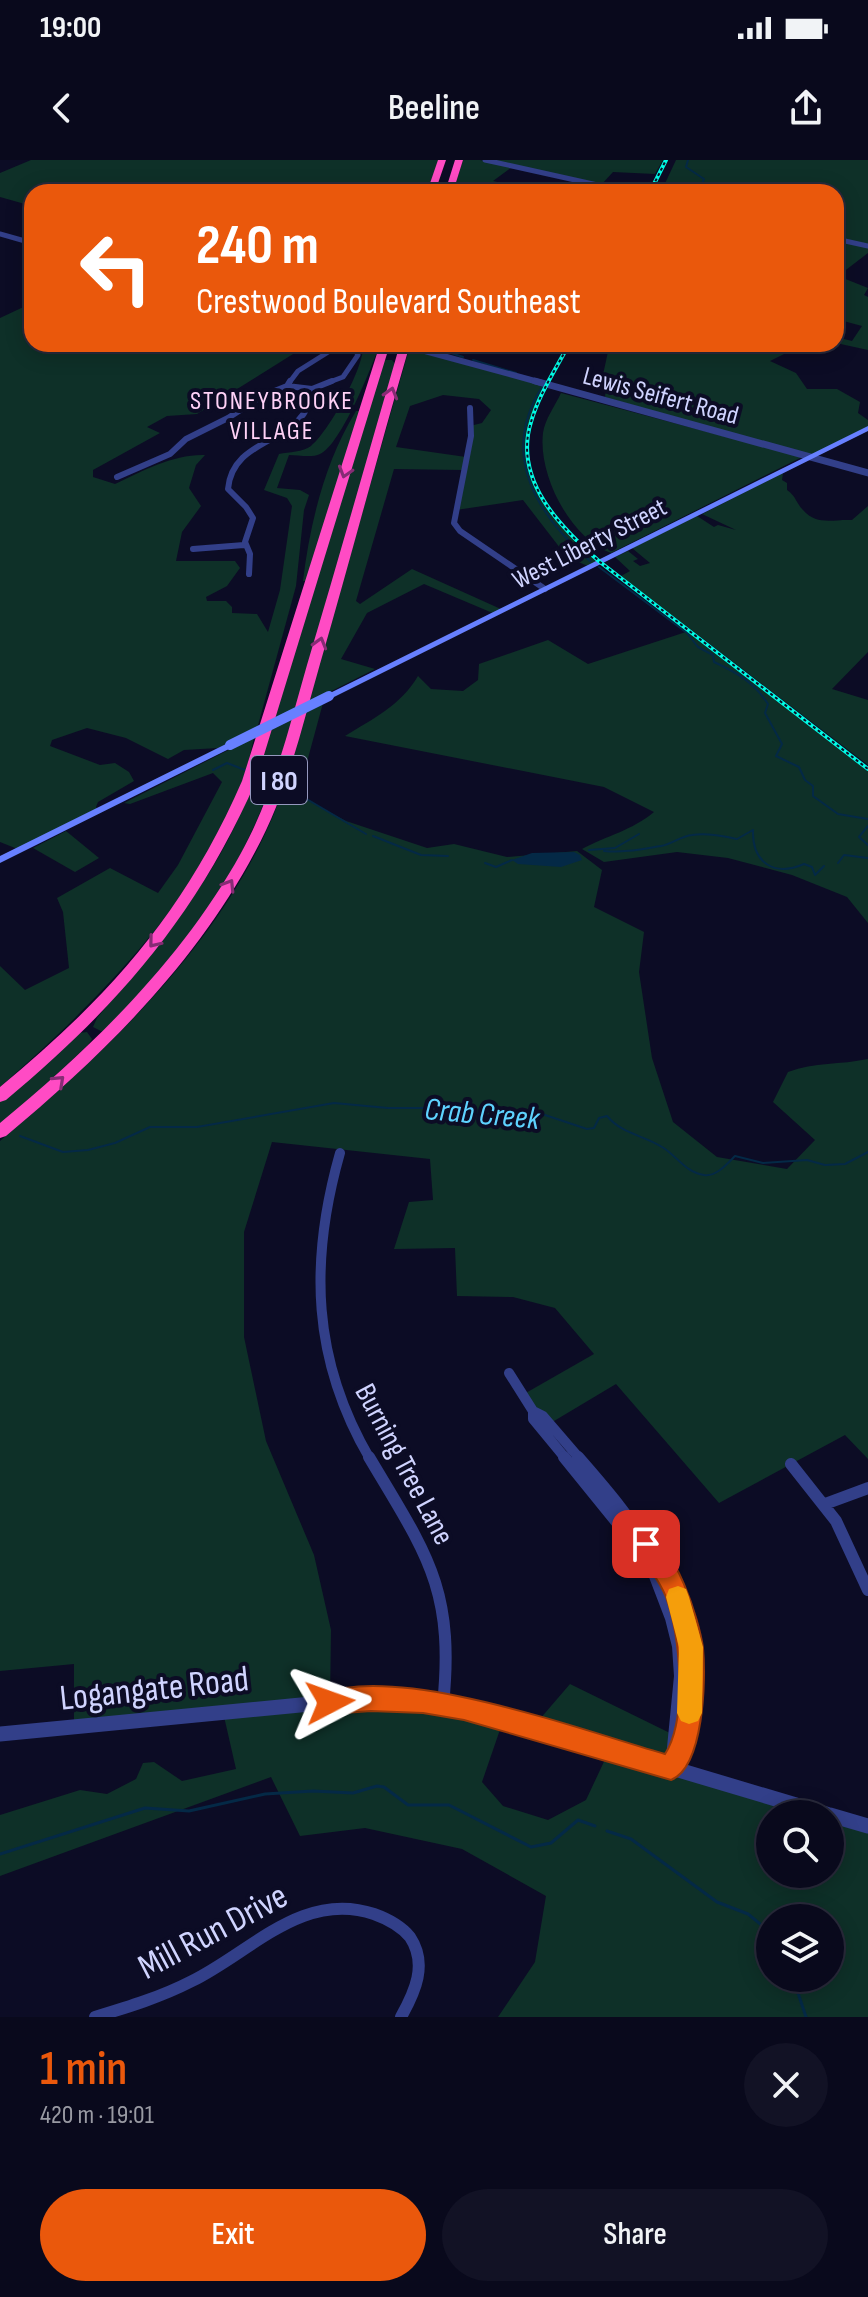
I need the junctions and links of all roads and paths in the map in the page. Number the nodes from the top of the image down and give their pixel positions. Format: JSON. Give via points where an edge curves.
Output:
{"nodes":[{"id":1,"x":442,"y":160,"type":"edge"},
{"id":2,"x":459,"y":160,"type":"edge"},
{"id":3,"x":485,"y":160,"type":"edge"},
{"id":4,"x":434,"y":184,"type":"edge"},
{"id":5,"x":452,"y":184,"type":"edge"},
{"id":6,"x":593,"y":184,"type":"edge"},
{"id":7,"x":0,"y":234,"type":"edge"},
{"id":8,"x":24,"y":241,"type":"edge"},
{"id":9,"x":844,"y":241,"type":"edge"},
{"id":10,"x":868,"y":246,"type":"edge"},
{"id":11,"x":328,"y":352,"type":"edge"},
{"id":12,"x":356,"y":352,"type":"edge"},
{"id":13,"x":383,"y":352,"type":"edge"},
{"id":14,"x":403,"y":352,"type":"edge"},
{"id":15,"x":429,"y":352,"type":"edge"},
{"id":16,"x":287,"y":386,"type":"junction"},
{"id":17,"x":312,"y":389,"type":"junction"},
{"id":18,"x":470,"y":408,"type":"dead end"},
{"id":19,"x":868,"y":428,"type":"edge"},
{"id":20,"x":811,"y":457,"type":"junction"},
{"id":21,"x":868,"y":473,"type":"edge"},
{"id":22,"x":117,"y":477,"type":"dead end"},
{"id":23,"x":244,"y":545,"type":"junction"},
{"id":24,"x":193,"y":549,"type":"dead end"},
{"id":25,"x":249,"y":574,"type":"dead end"},
{"id":26,"x":545,"y":589,"type":"junction"},
{"id":27,"x":0,"y":860,"type":"edge"},
{"id":28,"x":0,"y":1096,"type":"edge"},
{"id":29,"x":0,"y":1132,"type":"edge"},
{"id":30,"x":340,"y":1153,"type":"dead end"},
{"id":31,"x":509,"y":1373,"type":"dead end"},
{"id":32,"x":791,"y":1464,"type":"dead end"},
{"id":33,"x":868,"y":1488,"type":"edge"},
{"id":34,"x":825,"y":1504,"type":"junction"},
{"id":35,"x":868,"y":1590,"type":"edge"},
{"id":36,"x":443,"y":1705,"type":"junction"},
{"id":37,"x":0,"y":1734,"type":"edge"},
{"id":38,"x":671,"y":1768,"type":"junction"},
{"id":39,"x":780,"y":1800,"type":"edge"},
{"id":40,"x":844,"y":1819,"type":"edge"},
{"id":41,"x":868,"y":1826,"type":"edge"},
{"id":42,"x":95,"y":2017,"type":"edge"},
{"id":43,"x":401,"y":2017,"type":"edge"}],
"edges":[{"from":1,"to":4,"type":"highway"},
{"from":2,"to":5,"type":"highway"},
{"from":3,"to":6,"type":"street"},
{"from":7,"to":8,"type":"street"},
{"from":9,"to":10,"type":"street"},
{"from":11,"to":16,"type":"street","via":[[298,371]]},
{"from":12,"to":17,"type":"street","via":[[344,375]]},
{"from":13,"to":28,"type":"highway","number":"I 80","one_way":true,"via":[[249,781],[227,831],[194,888],[142,957],[92,1014]]},
{"from":29,"to":14,"type":"highway","number":"I 80","one_way":true,"via":[[149,991],[208,917],[248,852],[285,763]]},
{"from":15,"to":20,"type":"street","name":"Lewis Seifert Road","bridge":true},
{"from":16,"to":17,"type":"street"},
{"from":16,"to":22,"type":"street","via":[[183,441],[170,454]]},
{"from":17,"to":23,"type":"street","via":[[311,404],[291,430],[251,447],[229,478],[229,491],[254,520]]},
{"from":18,"to":26,"type":"street","via":[[471,436],[455,525]]},
{"from":19,"to":20,"type":"main road","name":"West Liberty Street"},
{"from":20,"to":21,"type":"street","name":"Lewis Seifert Road"},
{"from":20,"to":26,"type":"main road","name":"West Liberty Street"},
{"from":23,"to":24,"type":"street"},
{"from":23,"to":25,"type":"street","via":[[250,554]]},
{"from":26,"to":27,"type":"main road","name":"West Liberty Street","bridge":true},
{"from":30,"to":36,"type":"street","name":"Burning Tree Lane","via":[[320,1230],[317,1286],[322,1329],[344,1409],[435,1576],[447,1636]]},
{"from":31,"to":38,"type":"street","via":[[533,1419],[654,1561],[680,1658]]},
{"from":32,"to":34,"type":"street"},
{"from":33,"to":34,"type":"street"},
{"from":34,"to":35,"type":"street"},
{"from":36,"to":37,"type":"street","name":"Logangate Road","via":[[352,1700]]},
{"from":36,"to":38,"type":"street","name":"Logangate Road"},
{"from":38,"to":39,"type":"street","name":"Logangate Road"},
{"from":40,"to":41,"type":"street","name":"Logangate Road"},
{"from":42,"to":43,"type":"street","name":"Mill Run Drive","via":[[187,1984],[299,1915],[334,1907],[385,1918],[412,1941],[420,1977]]}]}
